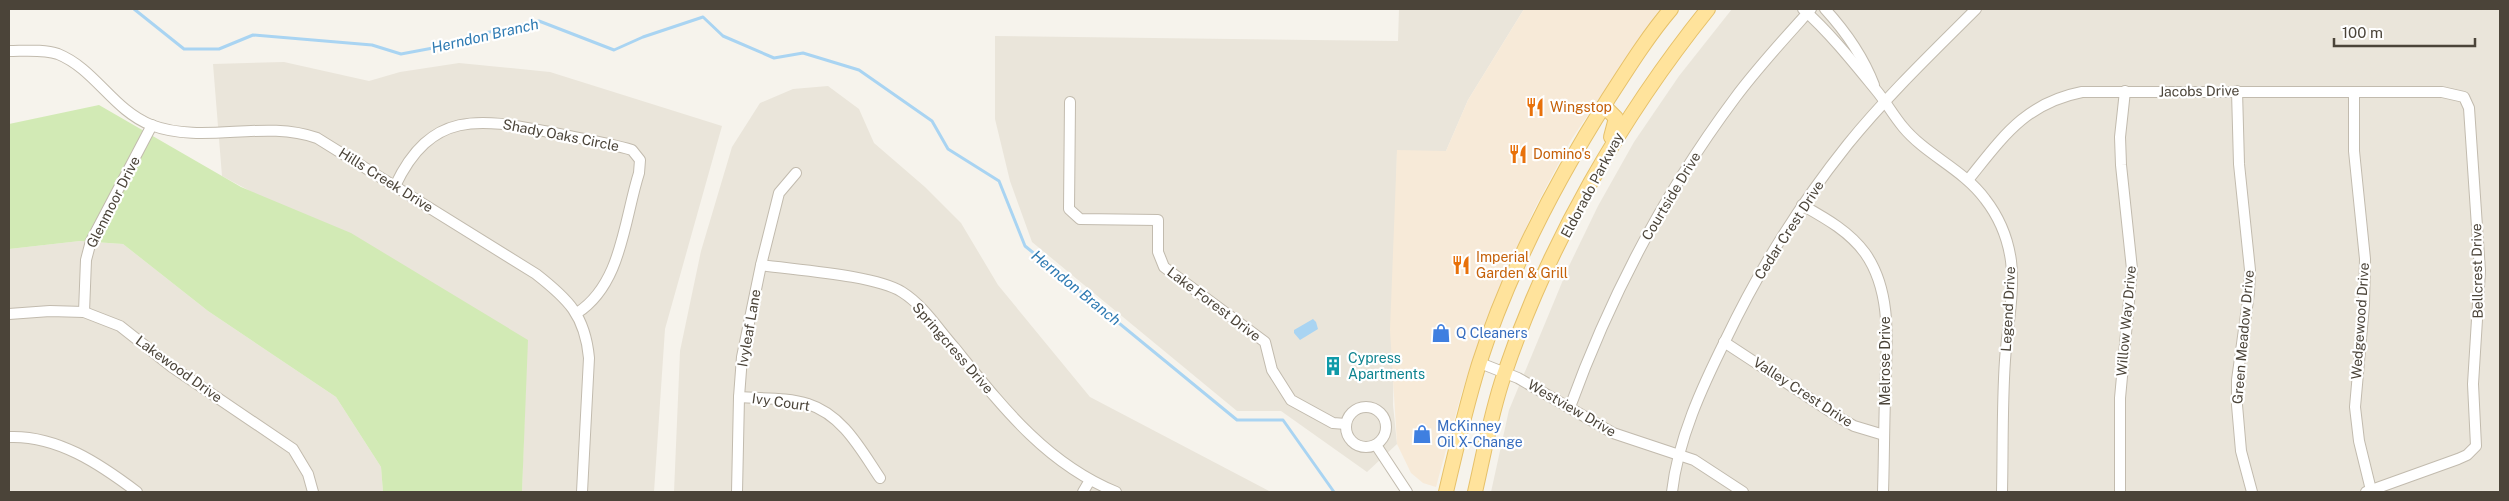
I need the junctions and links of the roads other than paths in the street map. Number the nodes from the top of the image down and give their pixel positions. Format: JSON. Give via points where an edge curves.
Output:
{"nodes":[{"id":1,"x":1671,"y":9,"type":"edge"},
{"id":2,"x":1708,"y":9,"type":"edge"},
{"id":3,"x":1825,"y":9,"type":"edge"},
{"id":4,"x":1976,"y":9,"type":"edge"},
{"id":5,"x":1807,"y":10,"type":"edge"},
{"id":6,"x":9,"y":50,"type":"edge"},
{"id":7,"x":1875,"y":88,"type":"junction"},
{"id":8,"x":2124,"y":90,"type":"junction"},
{"id":9,"x":2237,"y":90,"type":"junction"},
{"id":10,"x":2354,"y":92,"type":"junction"},
{"id":11,"x":2464,"y":97,"type":"joint"},
{"id":12,"x":1070,"y":102,"type":"dead end"},
{"id":13,"x":1885,"y":102,"type":"junction"},
{"id":14,"x":1604,"y":106,"type":"junction"},
{"id":15,"x":152,"y":125,"type":"junction"},
{"id":16,"x":796,"y":173,"type":"dead end"},
{"id":17,"x":1592,"y":180,"type":"junction"},
{"id":18,"x":1968,"y":180,"type":"junction"},
{"id":19,"x":395,"y":186,"type":"junction"},
{"id":20,"x":1802,"y":205,"type":"junction"},
{"id":21,"x":761,"y":265,"type":"junction"},
{"id":22,"x":84,"y":312,"type":"junction"},
{"id":23,"x":577,"y":313,"type":"junction"},
{"id":24,"x":9,"y":314,"type":"edge"},
{"id":25,"x":1724,"y":342,"type":"junction"},
{"id":26,"x":1480,"y":364,"type":"junction"},
{"id":27,"x":1504,"y":373,"type":"junction"},
{"id":28,"x":738,"y":397,"type":"junction"},
{"id":29,"x":1570,"y":407,"type":"junction"},
{"id":30,"x":1346,"y":424,"type":"junction"},
{"id":31,"x":1884,"y":435,"type":"junction"},
{"id":32,"x":9,"y":437,"type":"edge"},
{"id":33,"x":1376,"y":445,"type":"junction"},
{"id":34,"x":1679,"y":455,"type":"junction"},
{"id":35,"x":880,"y":478,"type":"dead end"},
{"id":36,"x":1090,"y":480,"type":"junction"},
{"id":37,"x":2369,"y":491,"type":"edge"},
{"id":38,"x":137,"y":492,"type":"edge"},
{"id":39,"x":313,"y":492,"type":"edge"},
{"id":40,"x":582,"y":492,"type":"edge"},
{"id":41,"x":737,"y":492,"type":"edge"},
{"id":42,"x":1083,"y":492,"type":"edge"},
{"id":43,"x":1116,"y":492,"type":"edge"},
{"id":44,"x":1406,"y":492,"type":"edge"},
{"id":45,"x":1446,"y":492,"type":"edge"},
{"id":46,"x":1475,"y":492,"type":"edge"},
{"id":47,"x":1672,"y":492,"type":"edge"},
{"id":48,"x":1744,"y":492,"type":"edge"},
{"id":49,"x":1883,"y":492,"type":"edge"},
{"id":50,"x":2002,"y":492,"type":"edge"},
{"id":51,"x":2120,"y":492,"type":"edge"},
{"id":52,"x":2252,"y":492,"type":"edge"}],
"edges":[{"from":1,"to":14,"type":"main road","name":"Eldorado Parkway"},
{"from":2,"to":17,"type":"main road","name":"Eldorado Parkway","via":[[1648,88]]},
{"from":3,"to":7,"type":"street","name":"Legend Drive","via":[[1853,43],[1868,67]]},
{"from":4,"to":13,"type":"street","name":"Cedar Crest Drive"},
{"from":5,"to":7,"type":"street","name":"Legend Drive"},
{"from":5,"to":29,"type":"street","name":"Courtside Drive","via":[[1735,98],[1662,207],[1602,325]]},
{"from":6,"to":15,"type":"street","name":"Hills Creek Drive","via":[[58,54],[85,73],[119,105]]},
{"from":7,"to":13,"type":"street","name":"Legend Drive"},
{"from":8,"to":9,"type":"street","name":"Jacobs Drive"},
{"from":8,"to":18,"type":"street","name":"Jacobs Drive","via":[[2076,93],[2038,106],[2006,132]]},
{"from":8,"to":51,"type":"street","name":"Willow Way Drive","via":[[2121,165],[2132,269],[2120,398]]},
{"from":9,"to":10,"type":"street","name":"Jacobs Drive"},
{"from":9,"to":52,"type":"street","name":"Green Meadow Drive","via":[[2239,155],[2250,270],[2237,405],[2241,451]]},
{"from":10,"to":11,"type":"street","name":"Jacobs Drive","via":[[2442,92]]},
{"from":10,"to":37,"type":"street","name":"Wedgewood Drive","via":[[2354,151],[2365,259],[2356,406]]},
{"from":11,"to":37,"type":"street","name":"Bellcrest Drive","via":[[2469,108],[2480,271],[2473,384],[2476,446],[2458,459]]},
{"from":12,"to":30,"type":"street","name":"Lake Forest Drive","via":[[1069,209],[1080,218],[1158,220],[1158,252],[1164,267],[1265,342],[1272,370],[1291,400],[1333,423]]},
{"from":13,"to":18,"type":"street","name":"Legend Drive","via":[[1904,128]]},
{"from":13,"to":20,"type":"street","name":"Cedar Crest Drive"},
{"from":14,"to":17,"type":"main road","via":[[1616,118],[1615,128],[1593,170]]},
{"from":14,"to":26,"type":"main road","name":"Eldorado Parkway","via":[[1546,206]]},
{"from":15,"to":19,"type":"street","name":"Hills Creek Drive","via":[[182,131],[280,130],[309,135],[326,142]]},
{"from":15,"to":22,"type":"street","name":"Glenmoor Drive","via":[[91,241],[86,260]]},
{"from":16,"to":21,"type":"street","name":"Ivyleaf Lane","via":[[779,193]]},
{"from":17,"to":27,"type":"main road","name":"Eldorado Parkway","via":[[1547,271]]},
{"from":18,"to":50,"type":"street","name":"Legend Drive","via":[[1997,217],[2011,261]]},
{"from":19,"to":23,"type":"street","name":"Hills Creek Drive","via":[[536,274],[558,291]]},
{"from":19,"to":23,"type":"street","name":"Shady Oaks Circle","via":[[411,157],[426,143],[454,126],[473,122],[503,123],[632,150],[640,160],[639,173],[617,255],[598,296]]},
{"from":20,"to":25,"type":"street","name":"Cedar Crest Drive","via":[[1767,260]]},
{"from":20,"to":31,"type":"street","name":"Melrose Drive","via":[[1849,235],[1875,270],[1882,291],[1887,334]]},
{"from":21,"to":28,"type":"street","name":"Ivyleaf Lane","via":[[742,357]]},
{"from":21,"to":36,"type":"street","name":"Springcress Drive","via":[[864,280],[902,291],[1030,436],[1058,460]]},
{"from":22,"to":24,"type":"street","name":"Lakewood Drive"},
{"from":22,"to":39,"type":"street","name":"Lakewood Drive","via":[[120,326],[178,372],[284,441],[299,458]]},
{"from":23,"to":40,"type":"street","name":"Hills Creek Drive","via":[[585,332],[589,358]]},
{"from":25,"to":31,"type":"street","name":"Valley Crest Drive","via":[[1840,418]]},
{"from":25,"to":34,"type":"street","name":"Cedar Crest Drive"},
{"from":26,"to":27,"type":"street","name":"Westview Drive"},
{"from":26,"to":45,"type":"main road","name":"Eldorado Parkway"},
{"from":27,"to":29,"type":"street","name":"Westview Drive"},
{"from":27,"to":46,"type":"main road","name":"Eldorado Parkway"},
{"from":28,"to":35,"type":"street","name":"Ivy Court","via":[[806,403],[821,409],[849,432]]},
{"from":28,"to":41,"type":"street","name":"Ivyleaf Lane"},
{"from":29,"to":34,"type":"street","name":"Westview Drive","via":[[1613,433]]},
{"from":30,"to":33,"type":"street","via":[[1352,442],[1364,447]]},
{"from":30,"to":33,"type":"street","via":[[1348,417],[1359,408],[1378,411],[1386,428]]},
{"from":31,"to":49,"type":"street","name":"Melrose Drive"},
{"from":32,"to":38,"type":"street","via":[[52,442]]},
{"from":33,"to":44,"type":"street"},
{"from":34,"to":47,"type":"street","name":"Cedar Crest Drive"},
{"from":34,"to":48,"type":"street","name":"Westview Drive","via":[[1711,470]]},
{"from":36,"to":42,"type":"street"},
{"from":36,"to":43,"type":"street","name":"Springcress Drive"}]}
